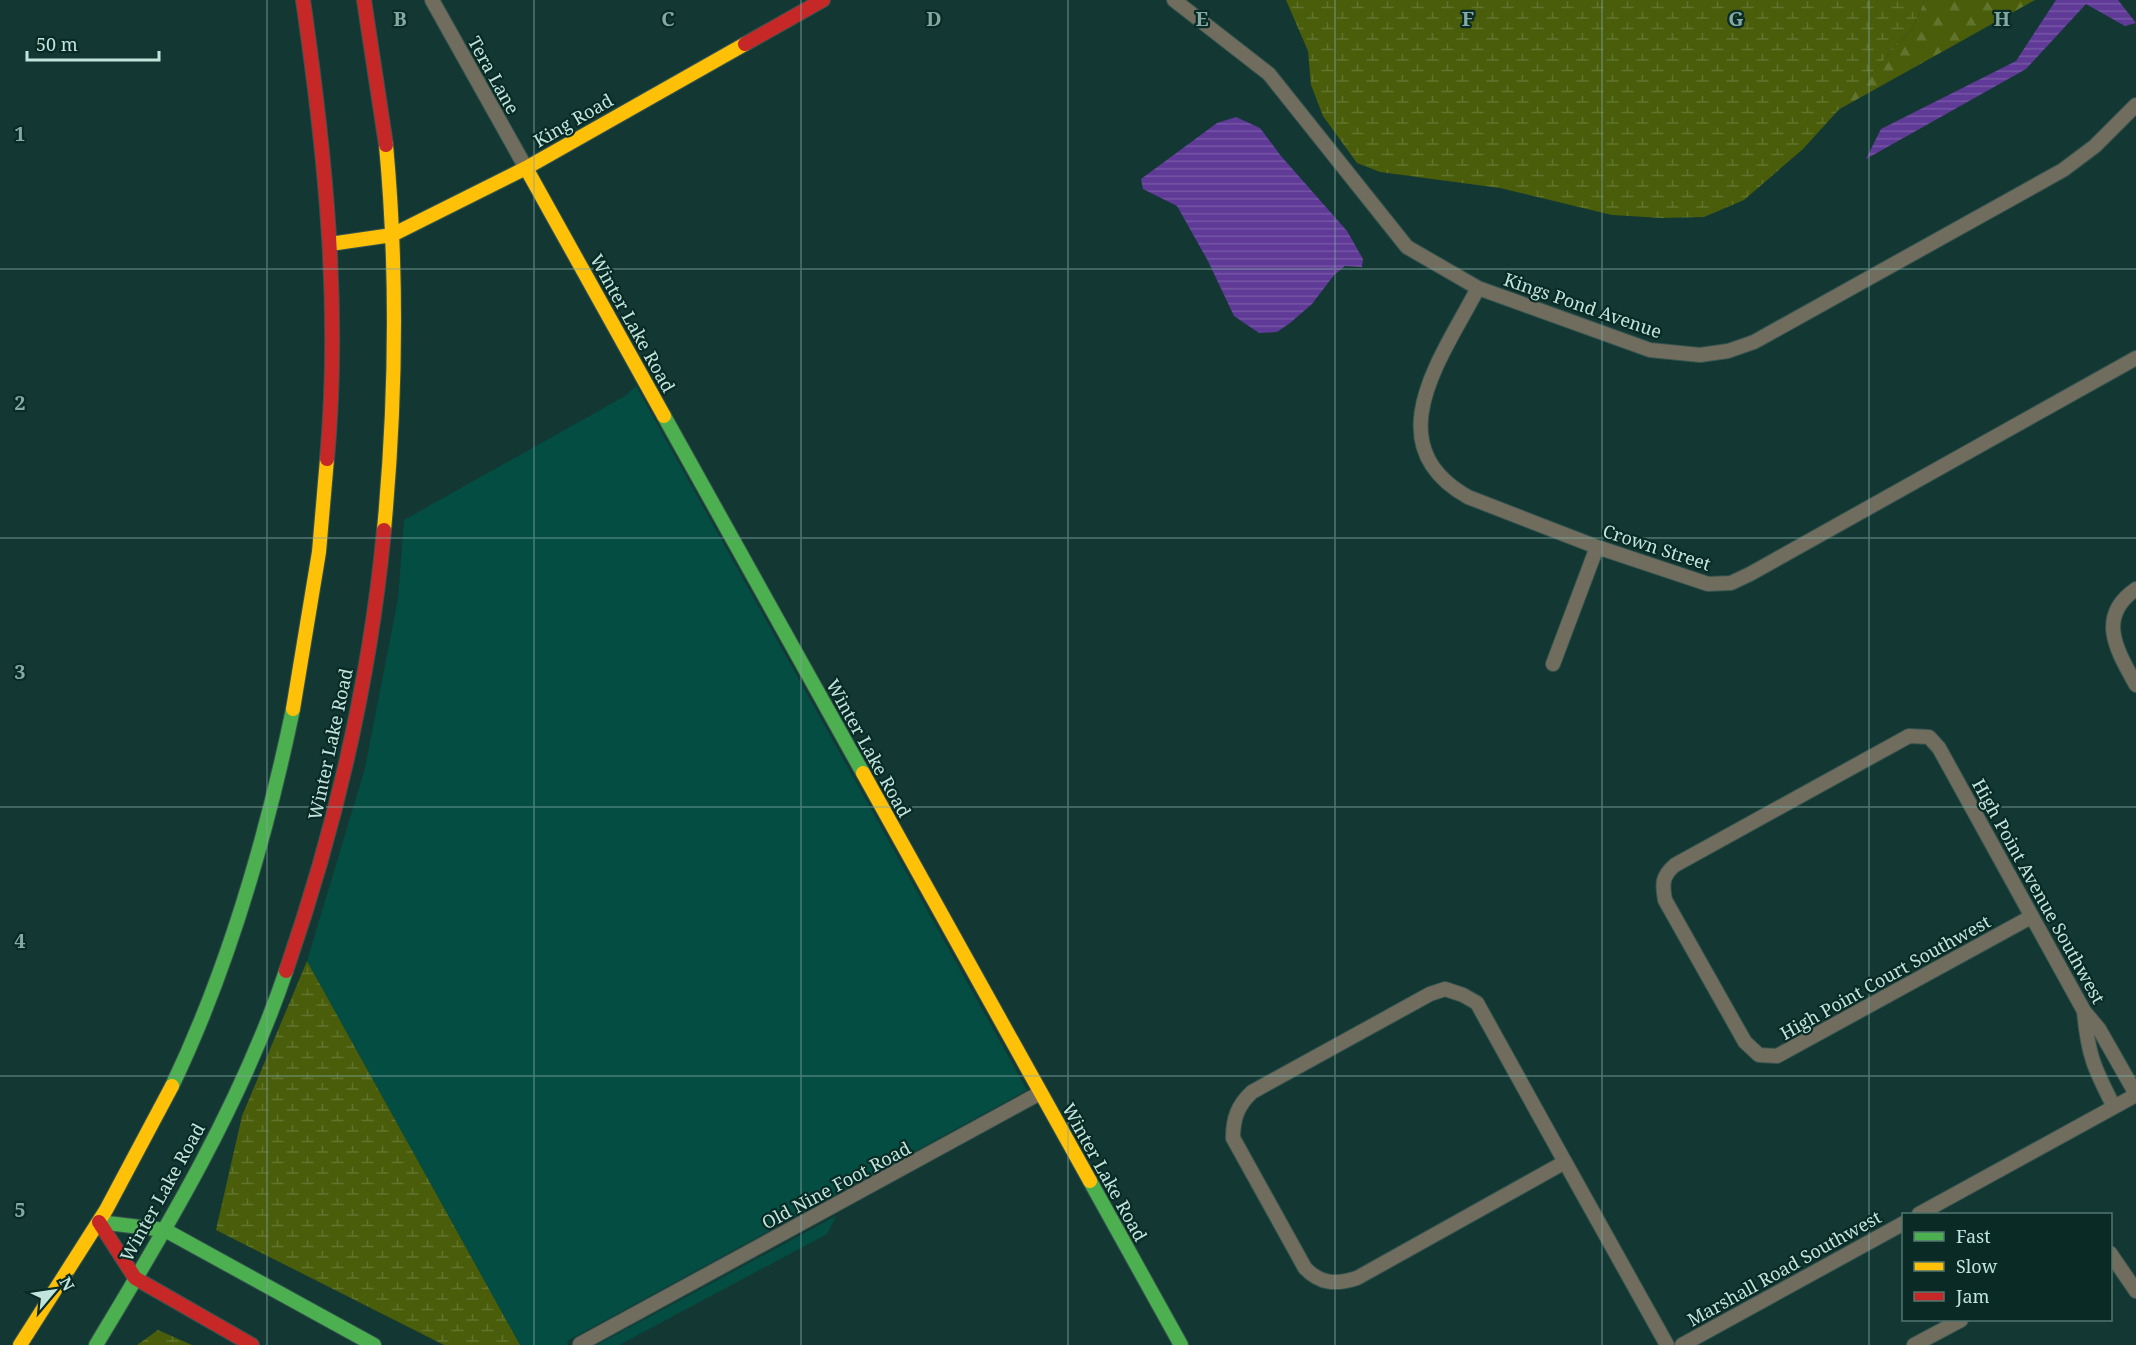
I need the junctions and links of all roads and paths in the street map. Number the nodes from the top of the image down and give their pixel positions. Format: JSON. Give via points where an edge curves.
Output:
{"nodes":[{"id":1,"x":303,"y":0,"type":"edge"},
{"id":2,"x":364,"y":0,"type":"edge"},
{"id":3,"x":432,"y":0,"type":"edge"},
{"id":4,"x":823,"y":0,"type":"edge"},
{"id":5,"x":1174,"y":0,"type":"edge"},
{"id":6,"x":2136,"y":105,"type":"edge"},
{"id":7,"x":526,"y":168,"type":"junction"},
{"id":8,"x":392,"y":235,"type":"junction"},
{"id":9,"x":330,"y":244,"type":"junction"},
{"id":10,"x":1478,"y":288,"type":"junction"},
{"id":11,"x":2136,"y":358,"type":"edge"},
{"id":12,"x":1597,"y":547,"type":"junction"},
{"id":13,"x":2136,"y":590,"type":"edge"},
{"id":14,"x":1553,"y":664,"type":"dead end"},
{"id":15,"x":2136,"y":685,"type":"edge"},
{"id":16,"x":1929,"y":737,"type":"joint"},
{"id":17,"x":2031,"y":917,"type":"junction"},
{"id":18,"x":2084,"y":1011,"type":"junction"},
{"id":19,"x":1040,"y":1093,"type":"junction"},
{"id":20,"x":2136,"y":1094,"type":"edge"},
{"id":21,"x":2114,"y":1107,"type":"junction"},
{"id":22,"x":1565,"y":1162,"type":"junction"},
{"id":23,"x":1923,"y":1213,"type":"edge"},
{"id":24,"x":99,"y":1222,"type":"junction"},
{"id":25,"x":1902,"y":1224,"type":"edge"},
{"id":26,"x":165,"y":1230,"type":"junction"},
{"id":27,"x":2112,"y":1256,"type":"edge"},
{"id":28,"x":135,"y":1278,"type":"junction"},
{"id":29,"x":2136,"y":1292,"type":"edge"},
{"id":30,"x":1959,"y":1321,"type":"edge"},
{"id":31,"x":580,"y":1344,"type":"edge"},
{"id":32,"x":20,"y":1345,"type":"edge"},
{"id":33,"x":96,"y":1345,"type":"edge"},
{"id":34,"x":252,"y":1345,"type":"edge"},
{"id":35,"x":374,"y":1345,"type":"edge"},
{"id":36,"x":1181,"y":1345,"type":"edge"},
{"id":37,"x":1667,"y":1345,"type":"edge"},
{"id":38,"x":1682,"y":1345,"type":"edge"},
{"id":39,"x":1914,"y":1345,"type":"edge"}],
"edges":[{"from":1,"to":9,"type":"main road","via":[[320,112]]},
{"from":2,"to":8,"type":"main road","name":"Winter Lake Road","via":[[380,82]]},
{"from":3,"to":7,"type":"street","name":"Tera Lane"},
{"from":4,"to":7,"type":"main road","name":"King Road"},
{"from":5,"to":10,"type":"street","name":"Kings Pond Avenue","via":[[1269,74],[1407,247]]},
{"from":6,"to":10,"type":"street","name":"Kings Pond Avenue","via":[[2095,146],[2063,170],[1754,342],[1728,351],[1700,355],[1650,350]]},
{"from":7,"to":8,"type":"main road","name":"King Road"},
{"from":7,"to":19,"type":"main road","name":"Winter Lake Road"},
{"from":8,"to":9,"type":"main road","name":"King Road"},
{"from":8,"to":26,"type":"main road","name":"Winter Lake Road","via":[[395,324],[390,470],[373,623],[343,774],[302,923],[249,1068]]},
{"from":9,"to":24,"type":"main road","via":[[331,387],[317,559],[300,675],[278,778],[243,903],[203,1013],[160,1110]]},
{"from":10,"to":12,"type":"street","name":"Crown Street","via":[[1420,408],[1419,428],[1425,455],[1441,478],[1468,496]]},
{"from":11,"to":12,"type":"street","name":"Crown Street","via":[[1731,583],[1708,584]]},
{"from":12,"to":14,"type":"street"},
{"from":13,"to":15,"type":"street","via":[[2119,608],[2112,637]]},
{"from":16,"to":17,"type":"street","name":"High Point Avenue Southwest","via":[[1939,748]]},
{"from":16,"to":17,"type":"street","name":"High Point Court Southwest","via":[[1910,736],[1667,871],[1662,885],[1665,900],[1745,1042],[1760,1055],[1777,1056]]},
{"from":17,"to":18,"type":"street","name":"High Point Avenue Southwest"},
{"from":18,"to":20,"type":"street","name":"High Point Avenue Southwest","via":[[2099,1029]]},
{"from":18,"to":21,"type":"street","via":[[2093,1068]]},
{"from":19,"to":31,"type":"street","name":"Old Nine Foot Road"},
{"from":19,"to":36,"type":"main road","name":"Winter Lake Road"},
{"from":20,"to":21,"type":"street"},
{"from":21,"to":23,"type":"street"},
{"from":22,"to":22,"type":"street","via":[[1477,1003],[1445,989],[1252,1092],[1241,1102],[1233,1123],[1233,1138],[1305,1268],[1316,1279],[1341,1284]]},
{"from":22,"to":37,"type":"street"},
{"from":24,"to":26,"type":"main road"},
{"from":24,"to":28,"type":"main road"},
{"from":24,"to":32,"type":"main road"},
{"from":25,"to":38,"type":"street","name":"Marshall Road Southwest"},
{"from":26,"to":28,"type":"main road","name":"Winter Lake Road"},
{"from":26,"to":35,"type":"main road"},
{"from":27,"to":29,"type":"street"},
{"from":28,"to":33,"type":"main road"},
{"from":28,"to":34,"type":"main road"},
{"from":30,"to":39,"type":"street"}]}
